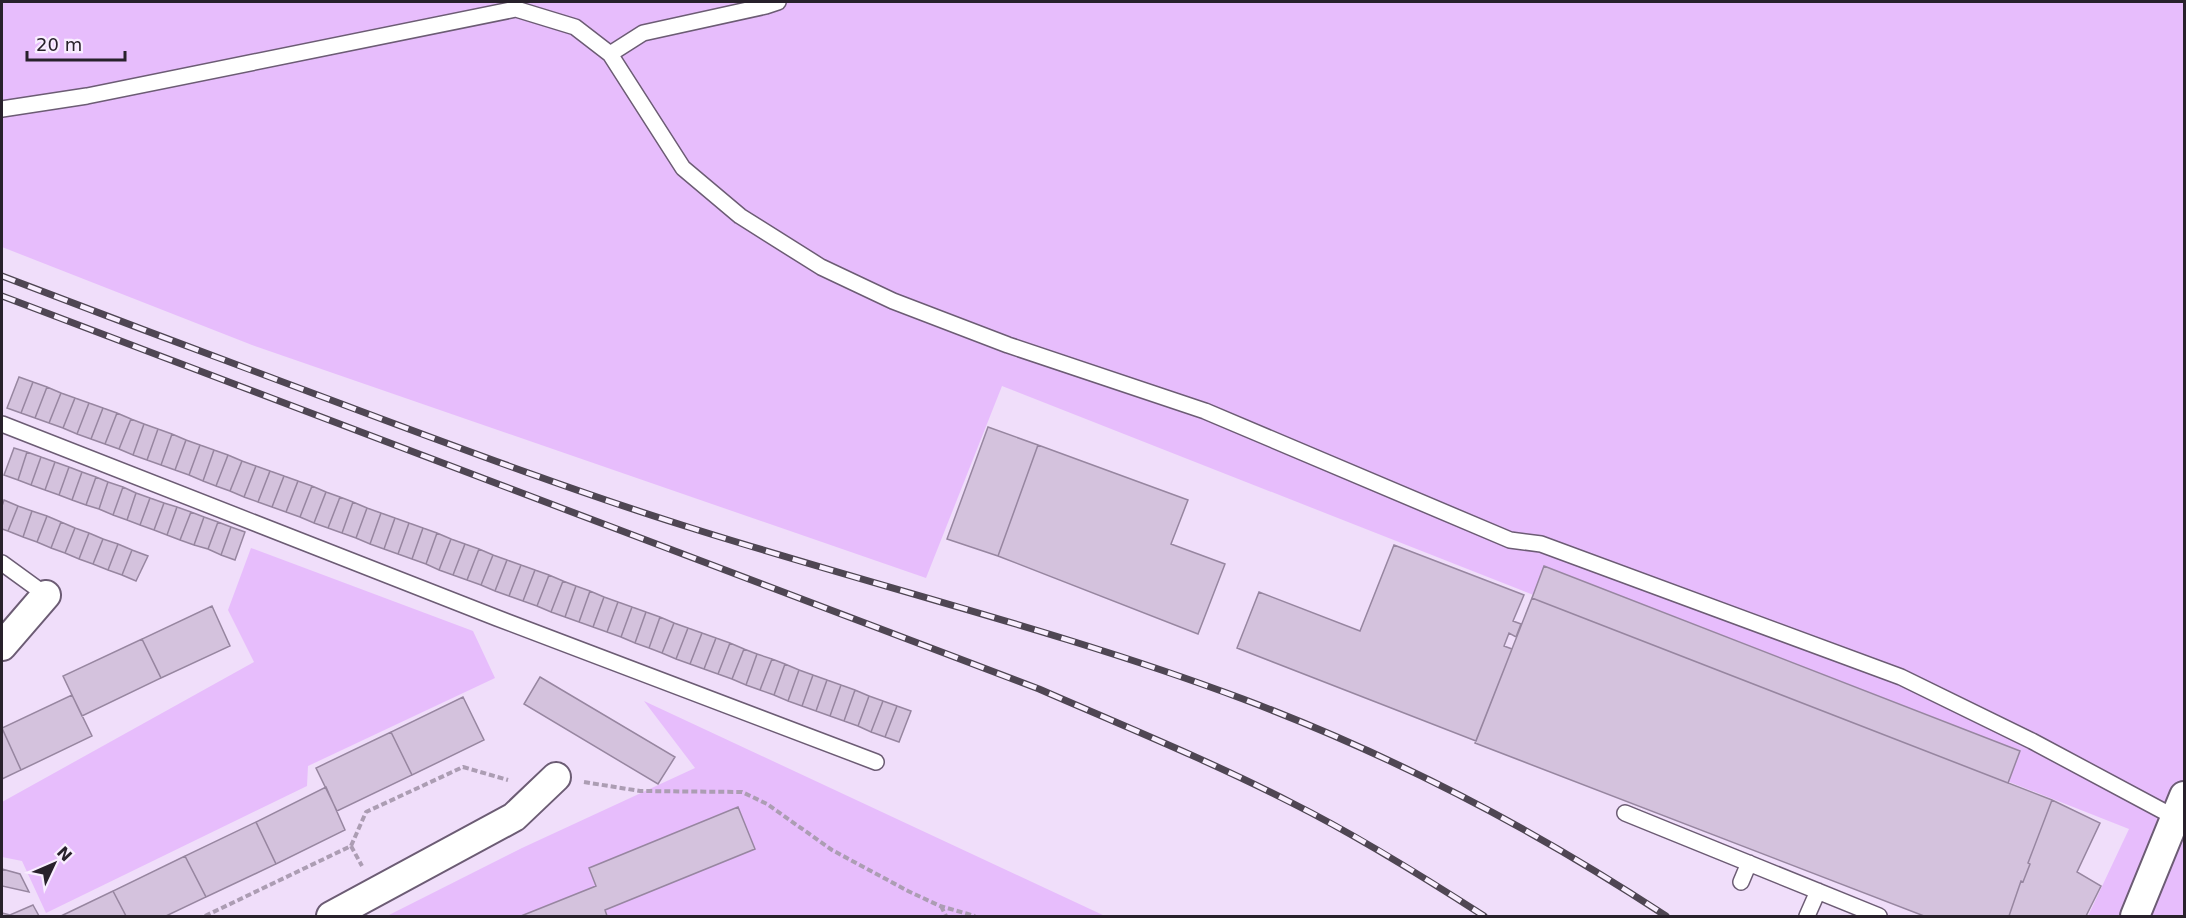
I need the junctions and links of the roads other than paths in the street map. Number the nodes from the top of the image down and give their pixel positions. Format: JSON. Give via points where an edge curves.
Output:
{"nodes":[{"id":1,"x":778,"y":2,"type":"edge"},
{"id":2,"x":610,"y":54,"type":"junction"},
{"id":3,"x":2,"y":109,"type":"edge"},
{"id":4,"x":2,"y":424,"type":"edge"},
{"id":5,"x":2,"y":563,"type":"edge"},
{"id":6,"x":46,"y":595,"type":"joint"},
{"id":7,"x":2,"y":646,"type":"edge"},
{"id":8,"x":876,"y":762,"type":"dead end"},
{"id":9,"x":550,"y":784,"type":"road end"},
{"id":10,"x":2180,"y":807,"type":"edge"},
{"id":11,"x":1625,"y":813,"type":"dead end"},
{"id":12,"x":1749,"y":863,"type":"junction"},
{"id":13,"x":1741,"y":882,"type":"dead end"},
{"id":14,"x":1818,"y":891,"type":"junction"},
{"id":15,"x":332,"y":916,"type":"edge"},
{"id":16,"x":1807,"y":916,"type":"edge"},
{"id":17,"x":1879,"y":916,"type":"edge"},
{"id":18,"x":2135,"y":916,"type":"edge"}],
"edges":[{"from":1,"to":2,"type":"lane","via":[[643,33]]},
{"from":2,"to":3,"type":"lane","via":[[575,27],[516,9],[87,96]]},
{"from":2,"to":10,"type":"lane","via":[[683,168],[740,216],[821,267],[892,301],[1008,345],[1204,411],[1510,540],[1541,544],[1901,677]]},
{"from":4,"to":8,"type":"lane"},
{"from":5,"to":6,"type":"lane"},
{"from":6,"to":7,"type":"street"},
{"from":9,"to":15,"type":"street","via":[[514,817]]},
{"from":10,"to":18,"type":"street"},
{"from":11,"to":12,"type":"lane"},
{"from":12,"to":13,"type":"lane"},
{"from":12,"to":14,"type":"lane"},
{"from":14,"to":16,"type":"lane"},
{"from":14,"to":17,"type":"lane"}]}
